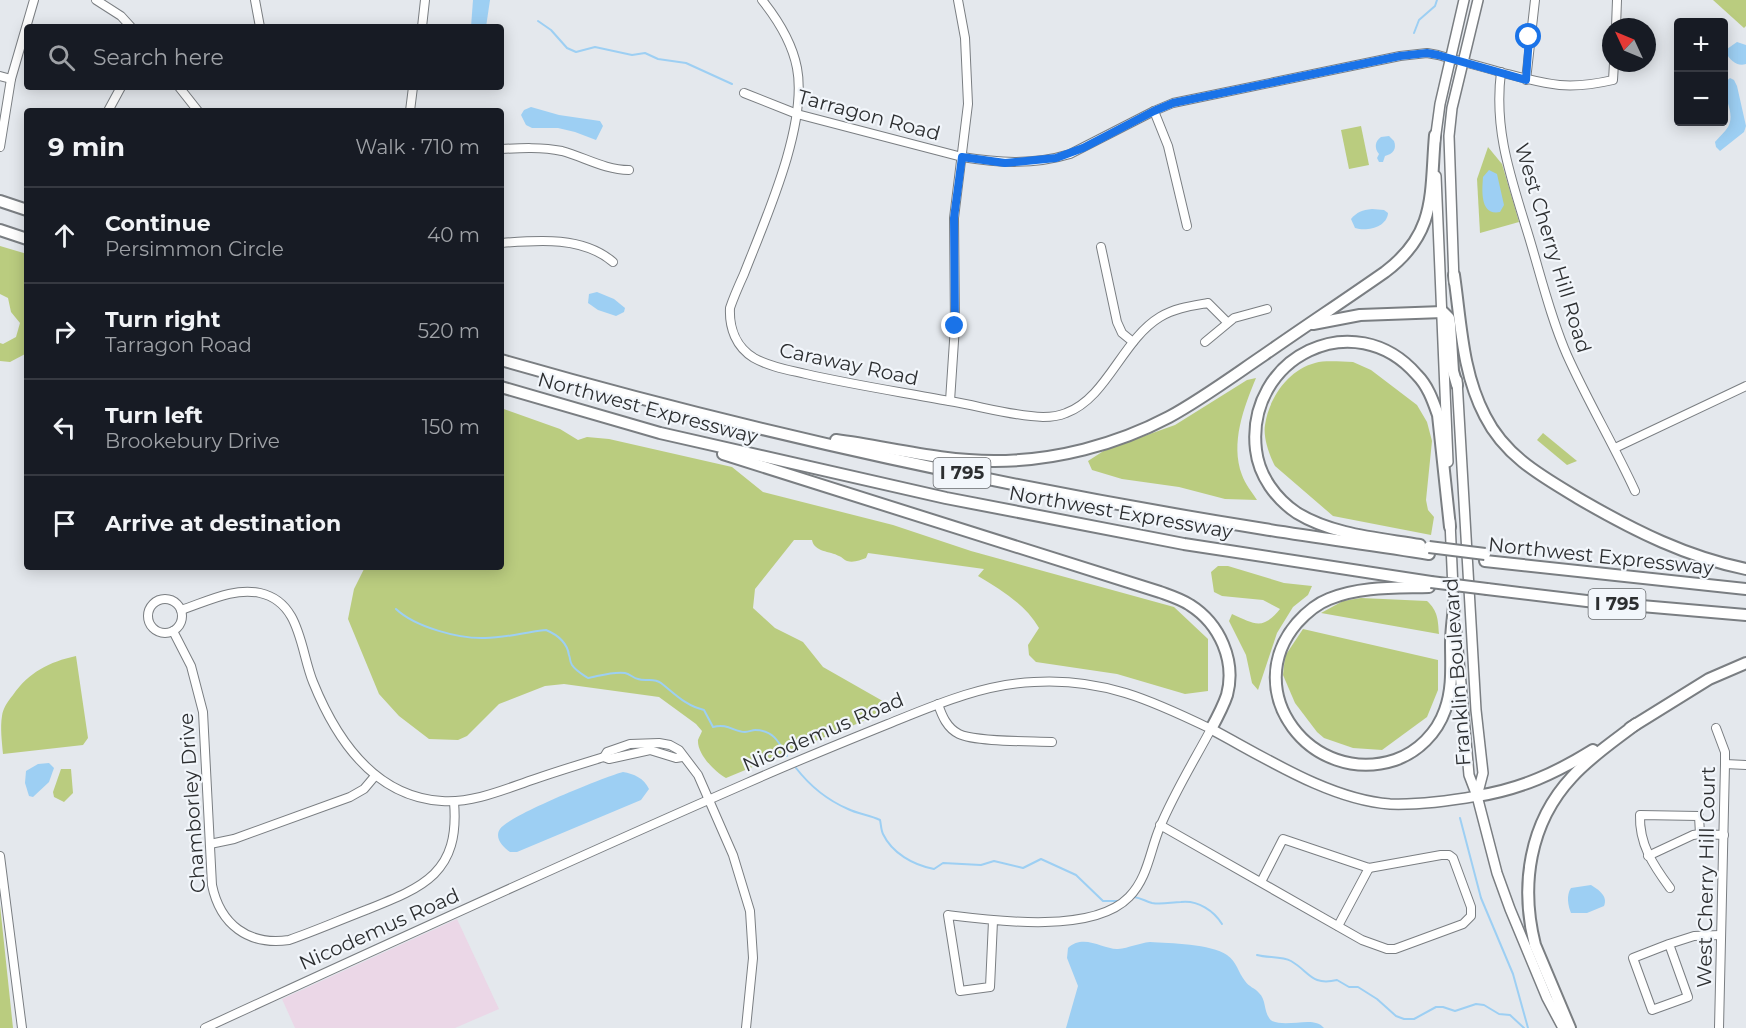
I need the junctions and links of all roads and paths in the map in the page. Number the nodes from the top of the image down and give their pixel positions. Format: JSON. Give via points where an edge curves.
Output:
{"nodes":[{"id":1,"x":34,"y":0,"type":"edge"},
{"id":2,"x":96,"y":0,"type":"edge"},
{"id":3,"x":255,"y":0,"type":"edge"},
{"id":4,"x":425,"y":0,"type":"edge"},
{"id":5,"x":762,"y":0,"type":"edge"},
{"id":6,"x":958,"y":0,"type":"edge"},
{"id":7,"x":1464,"y":0,"type":"edge"},
{"id":8,"x":1478,"y":0,"type":"edge"},
{"id":9,"x":1535,"y":0,"type":"edge"},
{"id":10,"x":1617,"y":0,"type":"edge"},
{"id":11,"x":1616,"y":18,"type":"edge"},
{"id":12,"x":27,"y":24,"type":"edge"},
{"id":13,"x":129,"y":24,"type":"edge"},
{"id":14,"x":259,"y":24,"type":"edge"},
{"id":15,"x":422,"y":24,"type":"edge"},
{"id":16,"x":24,"y":34,"type":"edge"},
{"id":17,"x":1450,"y":58,"type":"junction"},
{"id":18,"x":1463,"y":62,"type":"junction"},
{"id":19,"x":1502,"y":72,"type":"junction"},
{"id":20,"x":1613,"y":72,"type":"edge"},
{"id":21,"x":0,"y":76,"type":"edge"},
{"id":22,"x":11,"y":79,"type":"junction"},
{"id":23,"x":1526,"y":80,"type":"junction"},
{"id":24,"x":119,"y":90,"type":"edge"},
{"id":25,"x":181,"y":90,"type":"edge"},
{"id":26,"x":413,"y":90,"type":"edge"},
{"id":27,"x":744,"y":93,"type":"dead end"},
{"id":28,"x":110,"y":108,"type":"edge"},
{"id":29,"x":196,"y":108,"type":"edge"},
{"id":30,"x":410,"y":108,"type":"edge"},
{"id":31,"x":1154,"y":111,"type":"junction"},
{"id":32,"x":797,"y":114,"type":"junction"},
{"id":33,"x":1435,"y":135,"type":"junction"},
{"id":34,"x":0,"y":147,"type":"edge"},
{"id":35,"x":504,"y":149,"type":"edge"},
{"id":36,"x":962,"y":157,"type":"junction"},
{"id":37,"x":629,"y":170,"type":"dead end"},
{"id":38,"x":0,"y":201,"type":"edge"},
{"id":39,"x":24,"y":209,"type":"edge"},
{"id":40,"x":1187,"y":226,"type":"dead end"},
{"id":41,"x":0,"y":230,"type":"edge"},
{"id":42,"x":24,"y":238,"type":"edge"},
{"id":43,"x":504,"y":243,"type":"edge"},
{"id":44,"x":1101,"y":247,"type":"dead end"},
{"id":45,"x":613,"y":262,"type":"dead end"},
{"id":46,"x":1454,"y":275,"type":"junction"},
{"id":47,"x":1267,"y":309,"type":"dead end"},
{"id":48,"x":1443,"y":312,"type":"junction"},
{"id":49,"x":1227,"y":322,"type":"junction"},
{"id":50,"x":1304,"y":327,"type":"junction"},
{"id":51,"x":1133,"y":342,"type":"junction"},
{"id":52,"x":1205,"y":342,"type":"dead end"},
{"id":53,"x":504,"y":361,"type":"edge"},
{"id":54,"x":1457,"y":385,"type":"junction"},
{"id":55,"x":1746,"y":387,"type":"edge"},
{"id":56,"x":504,"y":388,"type":"edge"},
{"id":57,"x":950,"y":401,"type":"junction"},
{"id":58,"x":777,"y":432,"type":"junction"},
{"id":59,"x":660,"y":434,"type":"junction"},
{"id":60,"x":1616,"y":448,"type":"junction"},
{"id":61,"x":1635,"y":491,"type":"dead end"},
{"id":62,"x":1450,"y":528,"type":"junction"},
{"id":63,"x":1429,"y":550,"type":"junction"},
{"id":64,"x":1746,"y":569,"type":"edge"},
{"id":65,"x":1432,"y":584,"type":"junction"},
{"id":66,"x":1746,"y":589,"type":"edge"},
{"id":67,"x":1454,"y":606,"type":"junction"},
{"id":68,"x":181,"y":610,"type":"junction"},
{"id":69,"x":1746,"y":615,"type":"edge"},
{"id":70,"x":172,"y":631,"type":"junction"},
{"id":71,"x":1746,"y":663,"type":"edge"},
{"id":72,"x":938,"y":704,"type":"junction"},
{"id":73,"x":1636,"y":724,"type":"junction"},
{"id":74,"x":1716,"y":728,"type":"dead end"},
{"id":75,"x":1211,"y":729,"type":"junction"},
{"id":76,"x":1052,"y":742,"type":"dead end"},
{"id":77,"x":1725,"y":764,"type":"junction"},
{"id":78,"x":1746,"y":765,"type":"edge"},
{"id":79,"x":375,"y":776,"type":"junction"},
{"id":80,"x":1478,"y":796,"type":"junction"},
{"id":81,"x":710,"y":800,"type":"junction"},
{"id":82,"x":454,"y":801,"type":"junction"},
{"id":83,"x":1160,"y":825,"type":"junction"},
{"id":84,"x":1700,"y":834,"type":"junction"},
{"id":85,"x":1724,"y":835,"type":"junction"},
{"id":86,"x":210,"y":844,"type":"junction"},
{"id":87,"x":0,"y":856,"type":"edge"},
{"id":88,"x":1648,"y":856,"type":"junction"},
{"id":89,"x":1369,"y":868,"type":"junction"},
{"id":90,"x":1261,"y":882,"type":"junction"},
{"id":91,"x":1670,"y":888,"type":"dead end"},
{"id":92,"x":993,"y":921,"type":"junction"},
{"id":93,"x":1338,"y":926,"type":"junction"},
{"id":94,"x":1720,"y":935,"type":"junction"},
{"id":95,"x":1669,"y":944,"type":"junction"},
{"id":96,"x":22,"y":1028,"type":"edge"},
{"id":97,"x":206,"y":1028,"type":"edge"},
{"id":98,"x":746,"y":1028,"type":"edge"},
{"id":99,"x":1563,"y":1028,"type":"edge"},
{"id":100,"x":1570,"y":1028,"type":"edge"},
{"id":101,"x":1719,"y":1028,"type":"edge"}],
"edges":[{"from":1,"to":12,"type":"street"},
{"from":2,"to":13,"type":"street"},
{"from":3,"to":14,"type":"street"},
{"from":4,"to":15,"type":"street"},
{"from":5,"to":32,"type":"street","name":"Caraway Road","via":[[792,50],[798,80]]},
{"from":6,"to":36,"type":"street","via":[[968,67]]},
{"from":7,"to":17,"type":"main road","name":"Franklin Boulevard"},
{"from":8,"to":18,"type":"main road","name":"Franklin Boulevard"},
{"from":9,"to":23,"type":"street"},
{"from":10,"to":11,"type":"street"},
{"from":16,"to":22,"type":"street"},
{"from":17,"to":18,"type":"street","name":"Tarragon Road"},
{"from":17,"to":31,"type":"street","name":"Tarragon Road","via":[[1427,53],[1400,56],[1173,103]]},
{"from":17,"to":33,"type":"main road","name":"Franklin Boulevard"},
{"from":18,"to":19,"type":"street","name":"Tarragon Road"},
{"from":18,"to":46,"type":"main road","name":"Franklin Boulevard","via":[[1449,136]]},
{"from":19,"to":23,"type":"street","name":"Tarragon Road"},
{"from":19,"to":60,"type":"street","name":"West Cherry Hill Road","via":[[1498,95],[1502,141],[1516,193],[1563,345]]},
{"from":20,"to":23,"type":"street","name":"Tarragon Road","via":[[1613,80],[1576,86]]},
{"from":21,"to":22,"type":"street"},
{"from":22,"to":34,"type":"street"},
{"from":24,"to":28,"type":"street"},
{"from":25,"to":29,"type":"street"},
{"from":26,"to":30,"type":"street"},
{"from":27,"to":32,"type":"street","name":"Tarragon Road"},
{"from":31,"to":36,"type":"street","name":"Tarragon Road","via":[[1056,158],[1005,163]]},
{"from":31,"to":40,"type":"street","via":[[1168,146]]},
{"from":32,"to":36,"type":"street","name":"Tarragon Road"},
{"from":32,"to":57,"type":"street","name":"Caraway Road","via":[[783,168],[730,308],[729,318],[739,345],[754,358],[777,367]]},
{"from":33,"to":48,"type":"main road","name":"Franklin Boulevard"},
{"from":33,"to":50,"type":"highway","via":[[1427,214],[1414,244],[1385,272]]},
{"from":35,"to":37,"type":"street","via":[[554,150]]},
{"from":36,"to":57,"type":"street","via":[[954,218],[955,326]]},
{"from":38,"to":39,"type":"highway"},
{"from":41,"to":42,"type":"highway"},
{"from":43,"to":45,"type":"street","via":[[579,245],[604,254]]},
{"from":44,"to":51,"type":"street","via":[[1117,322]]},
{"from":46,"to":54,"type":"main road","name":"Franklin Boulevard"},
{"from":46,"to":64,"type":"highway","via":[[1472,385],[1490,425],[1508,449],[1540,476],[1651,538],[1696,556]]},
{"from":47,"to":49,"type":"street"},
{"from":48,"to":50,"type":"highway","via":[[1360,315]]},
{"from":48,"to":54,"type":"highway","via":[[1449,318]]},
{"from":48,"to":62,"type":"main road","name":"Franklin Boulevard"},
{"from":49,"to":51,"type":"street","name":"Caraway Road","via":[[1208,303],[1174,310],[1161,316]]},
{"from":49,"to":52,"type":"street"},
{"from":50,"to":58,"type":"highway","via":[[1169,416],[1119,439],[1060,454],[1021,460],[962,460]]},
{"from":51,"to":57,"type":"street","name":"Caraway Road","via":[[1090,396],[1078,407],[1054,417]]},
{"from":53,"to":58,"type":"highway","name":"Northwest Expressway","number":"I 795"},
{"from":54,"to":80,"type":"main road","name":"Franklin Boulevard","via":[[1483,773]]},
{"from":55,"to":60,"type":"street"},
{"from":56,"to":59,"type":"highway","name":"Northwest Expressway","number":"I 795"},
{"from":58,"to":63,"type":"highway","name":"Northwest Expressway","number":"I 795","via":[[1028,486],[1264,529]]},
{"from":59,"to":65,"type":"highway","name":"Northwest Expressway","number":"I 795","via":[[1101,529]]},
{"from":59,"to":75,"type":"highway","via":[[1189,604],[1212,624],[1227,655],[1227,694]]},
{"from":60,"to":61,"type":"street","name":"West Cherry Hill Road"},
{"from":62,"to":63,"type":"highway","via":[[1437,415],[1426,387],[1408,364],[1385,350],[1349,342],[1311,350],[1288,364],[1262,398],[1255,426],[1260,470],[1275,494],[1296,512],[1327,526]]},
{"from":62,"to":67,"type":"main road","name":"Franklin Boulevard"},
{"from":63,"to":66,"type":"highway","name":"Northwest Expressway","number":"I 795"},
{"from":65,"to":67,"type":"highway","via":[[1340,595],[1318,604],[1294,627],[1281,648],[1276,687],[1286,718],[1305,743],[1336,761],[1363,765],[1403,757],[1425,741],[1440,722],[1449,699]]},
{"from":65,"to":69,"type":"highway","name":"Northwest Expressway","number":"I 795","bridge":true},
{"from":67,"to":80,"type":"main road","name":"Franklin Boulevard","via":[[1469,775]]},
{"from":68,"to":70,"type":"street","via":[[181,623]]},
{"from":68,"to":70,"type":"street","via":[[174,601],[163,599],[149,611],[149,621],[155,630]]},
{"from":68,"to":79,"type":"street","via":[[242,591],[261,593],[278,601],[296,623],[313,682],[333,720],[351,751]]},
{"from":70,"to":86,"type":"street","name":"Chamborley Drive","via":[[191,666],[203,712]]},
{"from":71,"to":73,"type":"highway","via":[[1700,684]]},
{"from":72,"to":75,"type":"street","name":"Nicodemus Road","via":[[1011,684],[1082,683],[1143,698]]},
{"from":72,"to":76,"type":"street","via":[[946,724],[960,734]]},
{"from":72,"to":81,"type":"street","name":"Nicodemus Road"},
{"from":73,"to":80,"type":"highway","via":[[1547,777]]},
{"from":73,"to":100,"type":"highway","via":[[1584,764],[1562,789],[1544,818],[1532,853],[1527,889],[1535,945]]},
{"from":74,"to":77,"type":"street","name":"West Cherry Hill Court"},
{"from":75,"to":80,"type":"main road","name":"Nicodemus Road","via":[[1322,787],[1364,800],[1422,803]]},
{"from":75,"to":83,"type":"street"},
{"from":77,"to":78,"type":"street"},
{"from":77,"to":85,"type":"street","name":"West Cherry Hill Court"},
{"from":79,"to":82,"type":"street","via":[[412,795]]},
{"from":79,"to":86,"type":"street","via":[[350,797]]},
{"from":80,"to":99,"type":"main road","via":[[1510,909]]},
{"from":81,"to":82,"type":"street","via":[[679,750],[652,742],[630,744],[607,752],[604,757],[491,794]]},
{"from":81,"to":97,"type":"street","name":"Nicodemus Road"},
{"from":81,"to":98,"type":"street","via":[[739,872],[750,912],[753,958]]},
{"from":82,"to":86,"type":"street","name":"Chamborley Drive","via":[[453,842],[442,865],[426,882],[405,895],[289,940],[269,942],[249,936],[221,912],[212,885]]},
{"from":83,"to":90,"type":"street"},
{"from":83,"to":92,"type":"street","via":[[1144,874],[1128,898],[1110,911],[1081,918]]},
{"from":84,"to":85,"type":"street"},
{"from":84,"to":88,"type":"street"},
{"from":84,"to":88,"type":"street","via":[[1699,816],[1640,815]]},
{"from":85,"to":94,"type":"street","name":"West Cherry Hill Court"},
{"from":87,"to":96,"type":"street"},
{"from":88,"to":91,"type":"street"},
{"from":89,"to":90,"type":"street","via":[[1283,839]]},
{"from":89,"to":93,"type":"street"},
{"from":89,"to":93,"type":"street","via":[[1449,855],[1471,916],[1463,924],[1395,949],[1377,946]]},
{"from":90,"to":93,"type":"street"},
{"from":92,"to":92,"type":"street","via":[[948,915],[960,991],[990,987]]},
{"from":94,"to":95,"type":"street","via":[[1694,936]]},
{"from":94,"to":101,"type":"street","name":"West Cherry Hill Court"},
{"from":95,"to":95,"type":"street","via":[[1688,997],[1652,1010],[1633,958]]}]}
